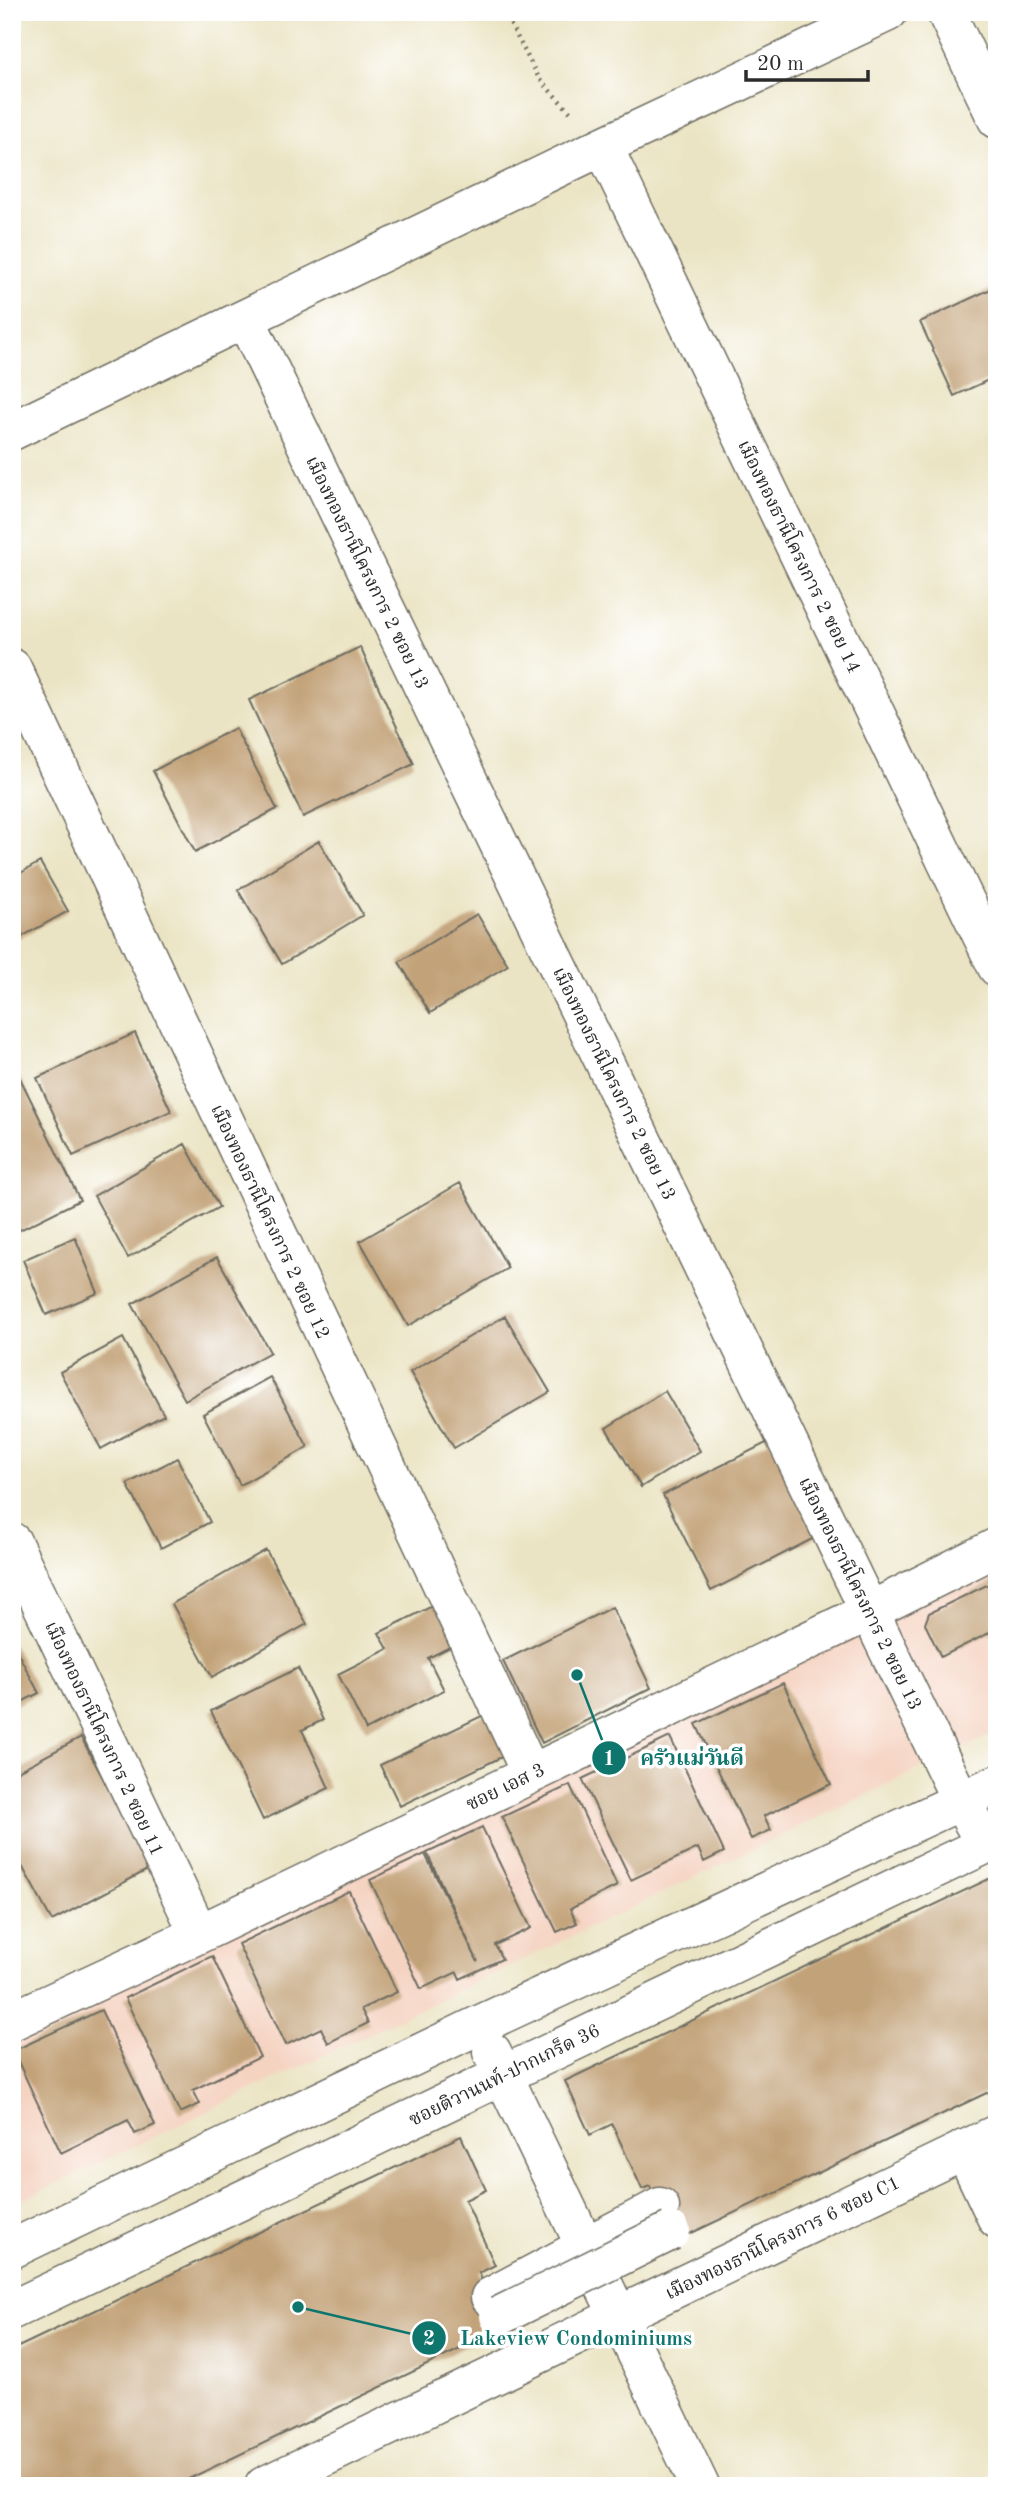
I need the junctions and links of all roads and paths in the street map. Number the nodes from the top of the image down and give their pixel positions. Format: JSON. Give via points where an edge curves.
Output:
{"nodes":[{"id":1,"x":504,"y":12,"type":"edge"},
{"id":2,"x":888,"y":12,"type":"edge"},
{"id":3,"x":946,"y":12,"type":"edge"},
{"id":4,"x":997,"y":120,"type":"edge"},
{"id":5,"x":603,"y":146,"type":"junction"},
{"id":6,"x":246,"y":320,"type":"junction"},
{"id":7,"x":12,"y":431,"type":"edge"},
{"id":8,"x":12,"y":668,"type":"edge"},
{"id":9,"x":997,"y":967,"type":"edge"},
{"id":10,"x":12,"y":1542,"type":"edge"},
{"id":11,"x":997,"y":1547,"type":"edge"},
{"id":12,"x":870,"y":1611,"type":"junction"},
{"id":13,"x":531,"y":1774,"type":"junction"},
{"id":14,"x":997,"y":1784,"type":"edge"},
{"id":15,"x":961,"y":1801,"type":"junction"},
{"id":16,"x":991,"y":1841,"type":"edge"},
{"id":17,"x":199,"y":1934,"type":"junction"},
{"id":18,"x":12,"y":2021,"type":"edge"},
{"id":19,"x":479,"y":2025,"type":"junction"},
{"id":20,"x":503,"y":2074,"type":"junction"},
{"id":21,"x":980,"y":2141,"type":"edge"},
{"id":22,"x":997,"y":2219,"type":"edge"},
{"id":23,"x":584,"y":2246,"type":"junction"},
{"id":24,"x":12,"y":2249,"type":"edge"},
{"id":25,"x":12,"y":2310,"type":"edge"},
{"id":26,"x":618,"y":2316,"type":"junction"},
{"id":27,"x":274,"y":2483,"type":"edge"},
{"id":28,"x":700,"y":2486,"type":"edge"}],
"edges":[{"from":1,"to":5,"type":"path","via":[[540,80]]},
{"from":2,"to":5,"type":"street"},
{"from":3,"to":4,"type":"street"},
{"from":5,"to":6,"type":"street"},
{"from":5,"to":9,"type":"street","name":"เมืองทองธานีโครงการ 2 ซอย 14"},
{"from":6,"to":7,"type":"street"},
{"from":6,"to":12,"type":"street","name":"เมืองทองธานีโครงการ 2 ซอย 13"},
{"from":8,"to":13,"type":"street","name":"เมืองทองธานีโครงการ 2 ซอย 12"},
{"from":10,"to":17,"type":"street","name":"เมืองทองธานีโครงการ 2 ซอย 11"},
{"from":11,"to":12,"type":"street","name":"ซอย เอส 3"},
{"from":12,"to":13,"type":"street","name":"ซอย เอส 3"},
{"from":12,"to":15,"type":"street","name":"เมืองทองธานีโครงการ 2 ซอย 13"},
{"from":13,"to":17,"type":"street","name":"ซอย เอส 3"},
{"from":14,"to":15,"type":"street"},
{"from":15,"to":16,"type":"street","name":"เมืองทองธานีโครงการ 2 ซอย 13"},
{"from":15,"to":19,"type":"street"},
{"from":16,"to":20,"type":"street","name":"ซอยติวานนท์-ปากเกร็ด 36"},
{"from":17,"to":18,"type":"street","name":"ซอย เอส 3"},
{"from":19,"to":20,"type":"street"},
{"from":19,"to":24,"type":"street"},
{"from":20,"to":23,"type":"street"},
{"from":20,"to":25,"type":"street","name":"ซอยติวานนท์-ปากเกร็ด 36"},
{"from":21,"to":22,"type":"street"},
{"from":21,"to":26,"type":"street","name":"เมืองทองธานีโครงการ 6 ซอย C1"},
{"from":23,"to":23,"type":"street","bridge":true,"via":[[665,2219],[494,2306]]},
{"from":23,"to":26,"type":"street"},
{"from":26,"to":27,"type":"street","name":"เมืองทองธานีโครงการ 6 ซอย C1"},
{"from":26,"to":28,"type":"street"}]}
